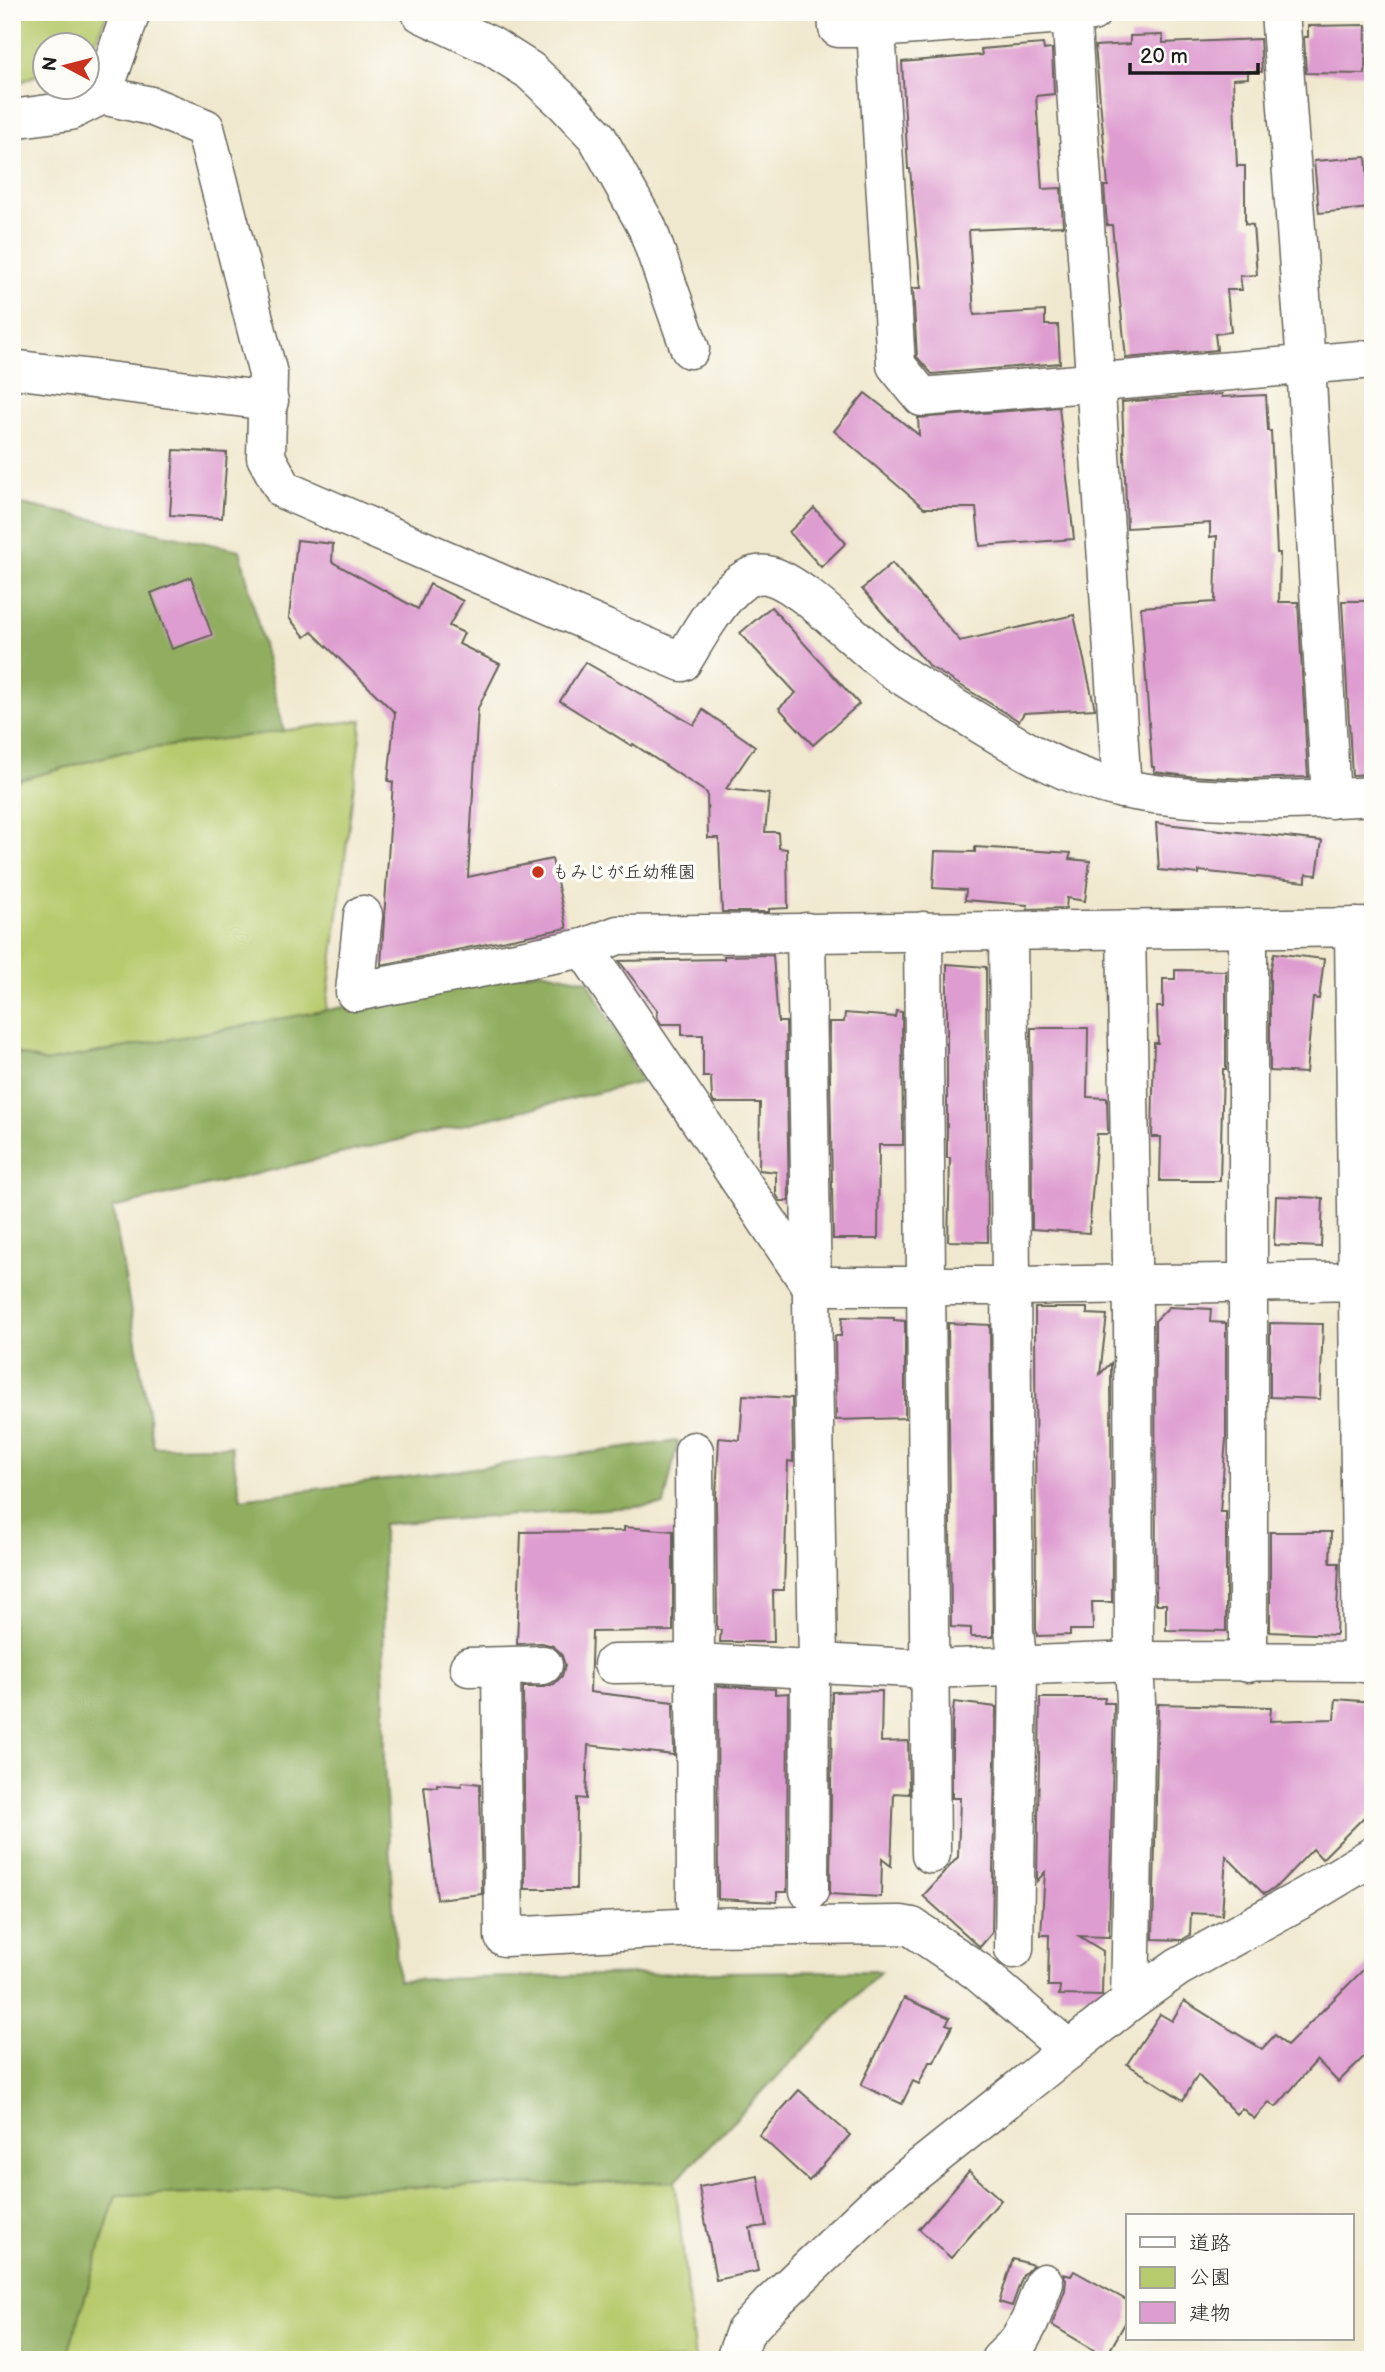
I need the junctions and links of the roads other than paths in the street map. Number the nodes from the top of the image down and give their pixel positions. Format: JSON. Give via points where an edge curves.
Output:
{"nodes":[{"id":1,"x":131,"y":12,"type":"edge"},
{"id":2,"x":838,"y":12,"type":"edge"},
{"id":3,"x":1280,"y":12,"type":"edge"},
{"id":4,"x":421,"y":13,"type":"edge"},
{"id":5,"x":1078,"y":13,"type":"edge"},
{"id":6,"x":876,"y":28,"type":"junction"},
{"id":7,"x":102,"y":95,"type":"joint"},
{"id":8,"x":87,"y":102,"type":"edge"},
{"id":9,"x":12,"y":119,"type":"edge"},
{"id":10,"x":690,"y":349,"type":"dead end"},
{"id":11,"x":1373,"y":359,"type":"edge"},
{"id":12,"x":1306,"y":364,"type":"junction"},
{"id":13,"x":12,"y":369,"type":"edge"},
{"id":14,"x":1097,"y":382,"type":"junction"},
{"id":15,"x":269,"y":401,"type":"junction"},
{"id":16,"x":1122,"y":789,"type":"junction"},
{"id":17,"x":1373,"y":796,"type":"edge"},
{"id":18,"x":1331,"y":799,"type":"junction"},
{"id":19,"x":363,"y":915,"type":"dead end"},
{"id":20,"x":1364,"y":927,"type":"edge"},
{"id":21,"x":1248,"y":928,"type":"junction"},
{"id":22,"x":1126,"y":929,"type":"junction"},
{"id":23,"x":1008,"y":930,"type":"junction"},
{"id":24,"x":923,"y":931,"type":"junction"},
{"id":25,"x":806,"y":932,"type":"junction"},
{"id":26,"x":584,"y":948,"type":"junction"},
{"id":27,"x":1366,"y":1281,"type":"edge"},
{"id":28,"x":1131,"y":1283,"type":"junction"},
{"id":29,"x":1249,"y":1283,"type":"junction"},
{"id":30,"x":811,"y":1286,"type":"junction"},
{"id":31,"x":1012,"y":1286,"type":"junction"},
{"id":32,"x":928,"y":1287,"type":"junction"},
{"id":33,"x":694,"y":1451,"type":"dead end"},
{"id":34,"x":1134,"y":1661,"type":"junction"},
{"id":35,"x":1248,"y":1662,"type":"junction"},
{"id":36,"x":695,"y":1663,"type":"junction"},
{"id":37,"x":1368,"y":1663,"type":"edge"},
{"id":38,"x":613,"y":1664,"type":"dead end"},
{"id":39,"x":543,"y":1665,"type":"dead end"},
{"id":40,"x":814,"y":1666,"type":"junction"},
{"id":41,"x":1018,"y":1667,"type":"junction"},
{"id":42,"x":930,"y":1669,"type":"junction"},
{"id":43,"x":931,"y":1854,"type":"dead end"},
{"id":44,"x":1373,"y":1856,"type":"edge"},
{"id":45,"x":809,"y":1891,"type":"dead end"},
{"id":46,"x":696,"y":1902,"type":"dead end"},
{"id":47,"x":1014,"y":1950,"type":"dead end"},
{"id":48,"x":1130,"y":2001,"type":"junction"},
{"id":49,"x":1069,"y":2050,"type":"junction"},
{"id":50,"x":1044,"y":2283,"type":"dead end"},
{"id":51,"x":735,"y":2360,"type":"edge"},
{"id":52,"x":1000,"y":2360,"type":"edge"}],
"edges":[{"from":1,"to":7,"type":"street"},
{"from":2,"to":6,"type":"street","via":[[838,28]]},
{"from":3,"to":12,"type":"street"},
{"from":4,"to":10,"type":"street","via":[[529,70],[597,137],[647,227]]},
{"from":5,"to":6,"type":"street"},
{"from":5,"to":14,"type":"street"},
{"from":6,"to":14,"type":"street","via":[[896,365],[922,397]]},
{"from":7,"to":15,"type":"street","via":[[150,106],[205,128],[268,374]]},
{"from":8,"to":9,"type":"street","via":[[70,110]]},
{"from":11,"to":12,"type":"street"},
{"from":12,"to":14,"type":"street"},
{"from":12,"to":18,"type":"street"},
{"from":13,"to":15,"type":"street"},
{"from":14,"to":16,"type":"street"},
{"from":15,"to":16,"type":"street","via":[[266,457],[284,490],[682,662],[731,589],[744,579],[766,575],[793,585],[893,670],[1021,748],[1065,770]]},
{"from":16,"to":18,"type":"street","via":[[1213,801]]},
{"from":17,"to":18,"type":"street"},
{"from":19,"to":26,"type":"street","via":[[355,992]]},
{"from":20,"to":21,"type":"street"},
{"from":20,"to":27,"type":"street"},
{"from":21,"to":22,"type":"street"},
{"from":21,"to":29,"type":"street"},
{"from":22,"to":23,"type":"street"},
{"from":22,"to":28,"type":"street"},
{"from":23,"to":24,"type":"street"},
{"from":23,"to":31,"type":"street"},
{"from":24,"to":25,"type":"street"},
{"from":24,"to":32,"type":"street"},
{"from":25,"to":26,"type":"street","via":[[618,935]]},
{"from":25,"to":30,"type":"street"},
{"from":26,"to":30,"type":"street"},
{"from":27,"to":29,"type":"street"},
{"from":27,"to":37,"type":"street"},
{"from":28,"to":29,"type":"street"},
{"from":28,"to":31,"type":"street"},
{"from":28,"to":34,"type":"street"},
{"from":29,"to":35,"type":"street"},
{"from":30,"to":32,"type":"street"},
{"from":30,"to":40,"type":"street"},
{"from":31,"to":32,"type":"street"},
{"from":31,"to":41,"type":"street"},
{"from":32,"to":42,"type":"street"},
{"from":33,"to":36,"type":"street"},
{"from":34,"to":35,"type":"street"},
{"from":34,"to":41,"type":"street"},
{"from":34,"to":48,"type":"street"},
{"from":35,"to":37,"type":"street"},
{"from":36,"to":38,"type":"street"},
{"from":36,"to":40,"type":"street"},
{"from":36,"to":46,"type":"street"},
{"from":39,"to":49,"type":"street","via":[[485,1667],[504,1937],[698,1927],[912,1927],[977,1971]]},
{"from":40,"to":42,"type":"street"},
{"from":40,"to":45,"type":"street"},
{"from":41,"to":42,"type":"street"},
{"from":41,"to":47,"type":"street"},
{"from":42,"to":43,"type":"street"},
{"from":44,"to":48,"type":"street","via":[[1178,1967]]},
{"from":48,"to":49,"type":"street"},
{"from":49,"to":51,"type":"street","via":[[885,2196],[745,2332]]},
{"from":50,"to":52,"type":"street","via":[[1019,2341]]}]}
